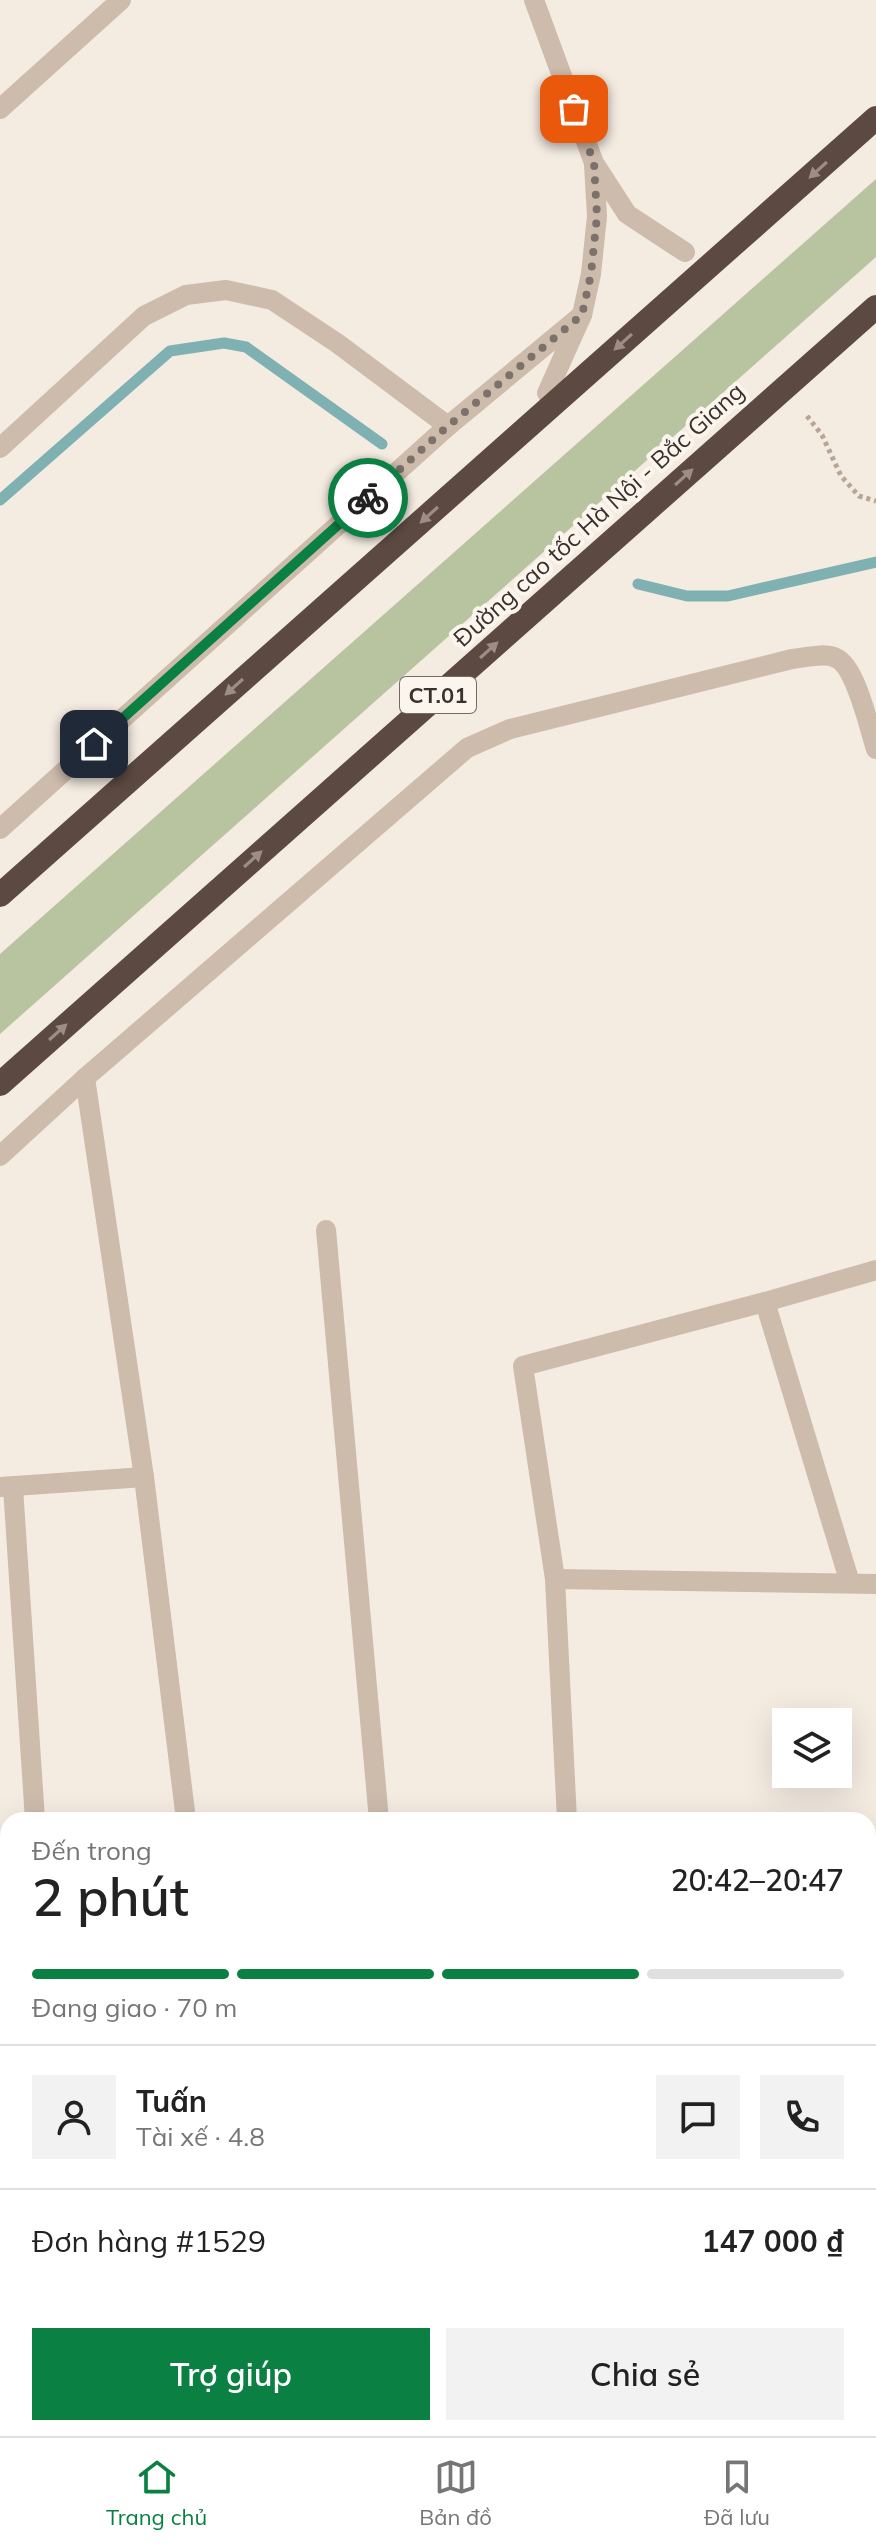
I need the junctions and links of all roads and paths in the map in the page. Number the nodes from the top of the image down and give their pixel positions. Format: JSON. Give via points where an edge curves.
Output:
{"nodes":[{"id":1,"x":121,"y":0,"type":"edge"},
{"id":2,"x":534,"y":0,"type":"edge"},
{"id":3,"x":0,"y":109,"type":"edge"},
{"id":4,"x":876,"y":118,"type":"edge"},
{"id":5,"x":594,"y":163,"type":"junction"},
{"id":6,"x":685,"y":252,"type":"dead end"},
{"id":7,"x":876,"y":307,"type":"edge"},
{"id":8,"x":582,"y":315,"type":"junction"},
{"id":9,"x":547,"y":393,"type":"dead end"},
{"id":10,"x":807,"y":416,"type":"dead end"},
{"id":11,"x":448,"y":426,"type":"junction"},
{"id":12,"x":0,"y":448,"type":"edge"},
{"id":13,"x":876,"y":501,"type":"edge"},
{"id":14,"x":876,"y":749,"type":"edge"},
{"id":15,"x":0,"y":829,"type":"edge"},
{"id":16,"x":0,"y":895,"type":"edge"},
{"id":17,"x":85,"y":1078,"type":"junction"},
{"id":18,"x":0,"y":1084,"type":"edge"},
{"id":19,"x":0,"y":1156,"type":"edge"},
{"id":20,"x":326,"y":1230,"type":"dead end"},
{"id":21,"x":876,"y":1270,"type":"edge"},
{"id":22,"x":765,"y":1302,"type":"junction"},
{"id":23,"x":144,"y":1477,"type":"junction"},
{"id":24,"x":6,"y":1487,"type":"edge"},
{"id":25,"x":555,"y":1579,"type":"junction"},
{"id":26,"x":850,"y":1583,"type":"junction"},
{"id":27,"x":876,"y":1584,"type":"edge"},
{"id":28,"x":34,"y":1812,"type":"edge"},
{"id":29,"x":185,"y":1812,"type":"edge"},
{"id":30,"x":378,"y":1812,"type":"edge"},
{"id":31,"x":567,"y":1812,"type":"edge"}],
"edges":[{"from":1,"to":3,"type":"street"},
{"from":2,"to":5,"type":"street"},
{"from":4,"to":16,"type":"highway","one_way":true},
{"from":5,"to":6,"type":"street","via":[[627,214]]},
{"from":5,"to":8,"type":"street","via":[[597,216]]},
{"from":18,"to":7,"type":"highway","name":"Đường cao tốc Hà Nội - Bắc Giang","number":"CT.01","one_way":true},
{"from":8,"to":9,"type":"street"},
{"from":8,"to":11,"type":"street"},
{"from":10,"to":13,"type":"path","via":[[841,476],[859,496]]},
{"from":11,"to":12,"type":"street","via":[[272,300],[226,290],[186,295],[144,316]]},
{"from":11,"to":15,"type":"street"},
{"from":14,"to":17,"type":"street","via":[[852,674],[838,658],[824,656],[792,659],[510,729],[467,748]]},
{"from":17,"to":19,"type":"street"},
{"from":17,"to":23,"type":"street"},
{"from":20,"to":30,"type":"street"},
{"from":21,"to":22,"type":"street"},
{"from":22,"to":25,"type":"street","via":[[523,1366]]},
{"from":22,"to":26,"type":"street"},
{"from":23,"to":24,"type":"street"},
{"from":23,"to":29,"type":"street"},
{"from":24,"to":28,"type":"street"},
{"from":25,"to":26,"type":"street"},
{"from":25,"to":31,"type":"street"},
{"from":26,"to":27,"type":"street"}]}
